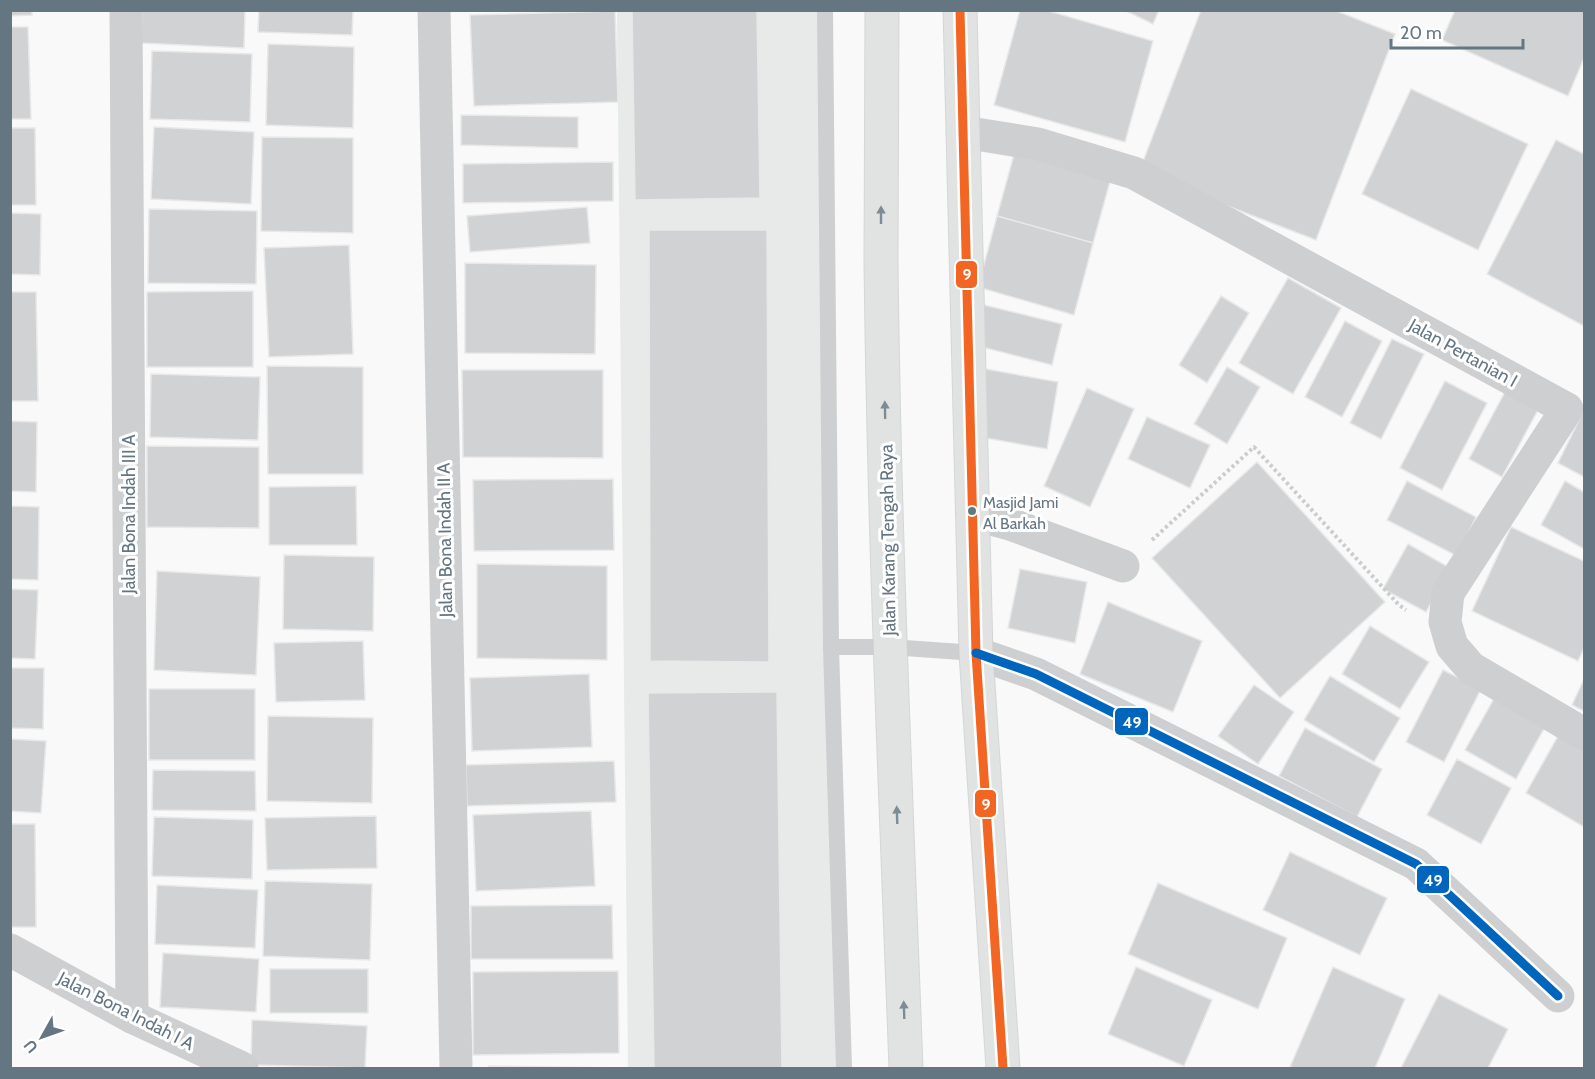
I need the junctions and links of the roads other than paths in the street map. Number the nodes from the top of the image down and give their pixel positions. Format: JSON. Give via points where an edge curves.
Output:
{"nodes":[{"id":1,"x":126,"y":10,"type":"edge"},
{"id":2,"x":434,"y":10,"type":"edge"},
{"id":3,"x":825,"y":10,"type":"edge"},
{"id":4,"x":882,"y":10,"type":"edge"},
{"id":5,"x":960,"y":10,"type":"edge"},
{"id":6,"x":963,"y":132,"type":"junction"},
{"id":7,"x":972,"y":514,"type":"junction"},
{"id":8,"x":1124,"y":566,"type":"road end"},
{"id":9,"x":831,"y":647,"type":"junction"},
{"id":10,"x":890,"y":647,"type":"junction"},
{"id":11,"x":976,"y":652,"type":"junction"},
{"id":12,"x":1584,"y":734,"type":"edge"},
{"id":13,"x":10,"y":951,"type":"edge"},
{"id":14,"x":1558,"y":996,"type":"dead end"},
{"id":15,"x":132,"y":1017,"type":"junction"},
{"id":16,"x":242,"y":1068,"type":"edge"},
{"id":17,"x":456,"y":1068,"type":"edge"},
{"id":18,"x":844,"y":1068,"type":"edge"},
{"id":19,"x":906,"y":1068,"type":"edge"},
{"id":20,"x":1003,"y":1068,"type":"edge"}],
"edges":[{"from":1,"to":15,"type":"street","name":"Jalan Bona Indah III A"},
{"from":2,"to":17,"type":"street","name":"Jalan Bona Indah II A"},
{"from":3,"to":9,"type":"lane"},
{"from":10,"to":4,"type":"main road","name":"Jalan Karang Tengah Raya","one_way":true,"via":[[881,261]]},
{"from":5,"to":6,"type":"main road"},
{"from":6,"to":7,"type":"main road"},
{"from":6,"to":12,"type":"street","name":"Jalan Pertanian I","via":[[1038,144],[1134,173],[1567,409],[1449,593],[1446,622],[1452,645],[1470,668]]},
{"from":7,"to":8,"type":"street"},
{"from":7,"to":11,"type":"main road"},
{"from":9,"to":10,"type":"lane"},
{"from":9,"to":18,"type":"lane"},
{"from":10,"to":11,"type":"lane"},
{"from":19,"to":10,"type":"main road","name":"Jalan Karang Tengah Raya","one_way":true},
{"from":11,"to":14,"type":"street","via":[[1036,674],[1416,864]]},
{"from":11,"to":20,"type":"main road"},
{"from":13,"to":15,"type":"street","name":"Jalan Bona Indah I A"},
{"from":15,"to":16,"type":"street","name":"Jalan Bona Indah I A"}]}
